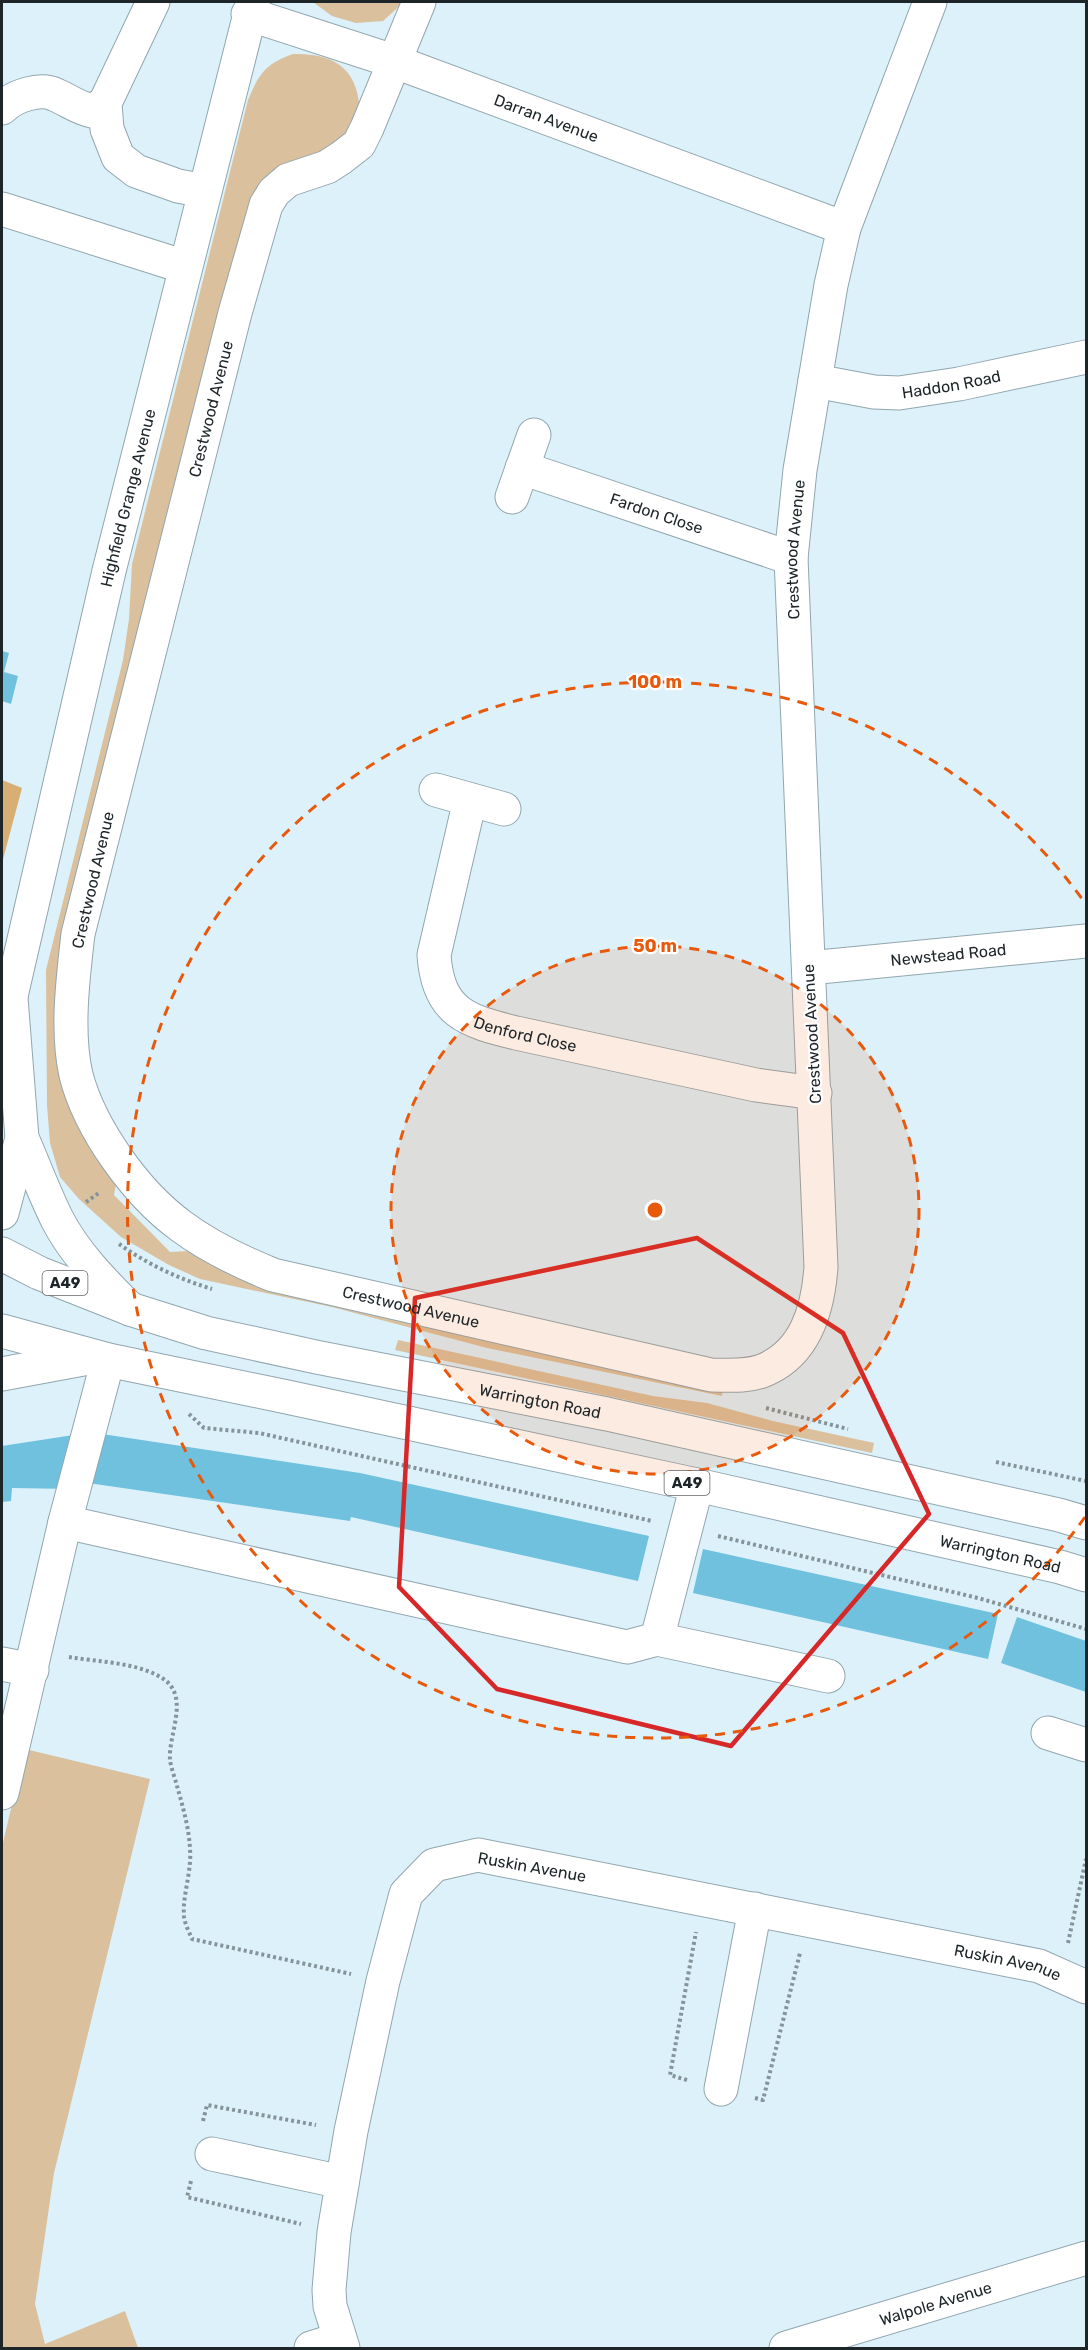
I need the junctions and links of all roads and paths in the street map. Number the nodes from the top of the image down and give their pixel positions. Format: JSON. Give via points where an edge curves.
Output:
{"nodes":[{"id":1,"x":153,"y":2,"type":"edge"},
{"id":2,"x":419,"y":2,"type":"edge"},
{"id":3,"x":930,"y":2,"type":"edge"},
{"id":4,"x":250,"y":8,"type":"edge"},
{"id":5,"x":393,"y":61,"type":"junction"},
{"id":6,"x":105,"y":103,"type":"junction"},
{"id":7,"x":2,"y":108,"type":"edge"},
{"id":8,"x":205,"y":192,"type":"junction"},
{"id":9,"x":2,"y":209,"type":"edge"},
{"id":10,"x":844,"y":228,"type":"junction"},
{"id":11,"x":185,"y":267,"type":"junction"},
{"id":12,"x":1086,"y":357,"type":"edge"},
{"id":13,"x":815,"y":381,"type":"junction"},
{"id":14,"x":534,"y":435,"type":"dead end"},
{"id":15,"x":791,"y":558,"type":"junction"},
{"id":16,"x":436,"y":790,"type":"dead end"},
{"id":17,"x":470,"y":800,"type":"junction"},
{"id":18,"x":504,"y":809,"type":"dead end"},
{"id":19,"x":1086,"y":941,"type":"edge"},
{"id":20,"x":809,"y":968,"type":"junction"},
{"id":21,"x":6,"y":1010,"type":"edge"},
{"id":22,"x":815,"y":1093,"type":"junction"},
{"id":23,"x":22,"y":1138,"type":"junction"},
{"id":24,"x":2,"y":1214,"type":"edge"},
{"id":25,"x":118,"y":1243,"type":"dead end"},
{"id":26,"x":2,"y":1254,"type":"edge"},
{"id":27,"x":212,"y":1289,"type":"dead end"},
{"id":28,"x":130,"y":1309,"type":"junction"},
{"id":29,"x":2,"y":1331,"type":"edge"},
{"id":30,"x":101,"y":1359,"type":"junction"},
{"id":31,"x":2,"y":1374,"type":"edge"},
{"id":32,"x":740,"y":1376,"type":"junction"},
{"id":33,"x":204,"y":1428,"type":"dead end"},
{"id":34,"x":849,"y":1430,"type":"dead end"},
{"id":35,"x":995,"y":1462,"type":"dead end"},
{"id":36,"x":1086,"y":1481,"type":"edge"},
{"id":37,"x":697,"y":1485,"type":"junction"},
{"id":38,"x":66,"y":1522,"type":"junction"},
{"id":39,"x":1086,"y":1523,"type":"edge"},
{"id":40,"x":684,"y":1528,"type":"junction"},
{"id":41,"x":1086,"y":1575,"type":"edge"},
{"id":42,"x":1086,"y":1629,"type":"edge"},
{"id":43,"x":657,"y":1639,"type":"junction"},
{"id":44,"x":23,"y":1662,"type":"edge"},
{"id":45,"x":828,"y":1676,"type":"dead end"},
{"id":46,"x":1048,"y":1733,"type":"dead end"},
{"id":47,"x":1086,"y":1745,"type":"edge"},
{"id":48,"x":2,"y":1794,"type":"edge"},
{"id":49,"x":1086,"y":1859,"type":"edge"},
{"id":50,"x":755,"y":1909,"type":"junction"},
{"id":51,"x":382,"y":1981,"type":"junction"},
{"id":52,"x":1074,"y":1981,"type":"edge"},
{"id":53,"x":721,"y":2089,"type":"dead end"},
{"id":54,"x":212,"y":2154,"type":"dead end"},
{"id":55,"x":342,"y":2182,"type":"junction"},
{"id":56,"x":1086,"y":2259,"type":"edge"},
{"id":57,"x":332,"y":2345,"type":"edge"},
{"id":58,"x":786,"y":2349,"type":"edge"}],
"edges":[{"from":1,"to":6,"type":"main road"},
{"from":2,"to":5,"type":"main road","name":"Crestwood Avenue"},
{"from":3,"to":10,"type":"main road","name":"Crestwood Avenue"},
{"from":4,"to":5,"type":"main road","name":"Darran Avenue"},
{"from":4,"to":8,"type":"main road","name":"Highfield Grange Avenue"},
{"from":5,"to":10,"type":"main road","name":"Darran Avenue"},
{"from":5,"to":32,"type":"main road","name":"Crestwood Avenue","via":[[359,144],[327,167],[288,180],[266,205],[235,313],[78,934],[72,990],[76,1073],[85,1102],[128,1173],[180,1226],[237,1261],[273,1275],[711,1375]]},
{"from":6,"to":7,"type":"main road","via":[[92,111],[75,107],[54,94],[36,92]]},
{"from":6,"to":8,"type":"main road","via":[[107,129],[118,157],[136,171]]},
{"from":8,"to":11,"type":"main road","name":"Highfield Grange Avenue"},
{"from":9,"to":11,"type":"main road"},
{"from":10,"to":13,"type":"main road","name":"Crestwood Avenue"},
{"from":11,"to":21,"type":"main road","name":"Highfield Grange Avenue"},
{"from":12,"to":13,"type":"main road","name":"Haddon Road","via":[[899,393]]},
{"from":13,"to":15,"type":"main road","name":"Crestwood Avenue"},
{"from":14,"to":15,"type":"main road","name":"Fardon Close","via":[[517,483]]},
{"from":15,"to":20,"type":"main road","name":"Crestwood Avenue"},
{"from":16,"to":17,"type":"main road"},
{"from":17,"to":18,"type":"main road"},
{"from":17,"to":22,"type":"main road","name":"Denford Close","via":[[434,956],[436,978],[456,1010],[475,1022],[516,1033]]},
{"from":19,"to":20,"type":"main road","name":"Newstead Road"},
{"from":20,"to":22,"type":"main road","name":"Crestwood Avenue"},
{"from":21,"to":23,"type":"main road","name":"Highfield Grange Avenue"},
{"from":22,"to":32,"type":"main road","name":"Crestwood Avenue","via":[[820,1293],[802,1340],[780,1362]]},
{"from":23,"to":24,"type":"main road","name":"Highfield Grange Avenue"},
{"from":23,"to":28,"type":"main road","via":[[57,1220],[72,1245]]},
{"from":25,"to":27,"type":"path","via":[[158,1267]]},
{"from":26,"to":28,"type":"main road","name":"Warrington Road","number":"A49"},
{"from":28,"to":39,"type":"main road","name":"Warrington Road","number":"A49","via":[[206,1333],[607,1414]]},
{"from":29,"to":30,"type":"main road","name":"Warrington Road","number":"A49"},
{"from":30,"to":31,"type":"main road"},
{"from":30,"to":37,"type":"main road","name":"Warrington Road","number":"A49"},
{"from":30,"to":38,"type":"main road"},
{"from":32,"to":34,"type":"path","via":[[740,1401]]},
{"from":33,"to":40,"type":"path","via":[[259,1433]]},
{"from":35,"to":36,"type":"path"},
{"from":37,"to":40,"type":"main road"},
{"from":37,"to":41,"type":"main road","name":"Warrington Road","number":"A49"},
{"from":38,"to":43,"type":"main road","via":[[627,1647]]},
{"from":38,"to":44,"type":"main road"},
{"from":40,"to":42,"type":"path","via":[[978,1598]]},
{"from":40,"to":43,"type":"main road"},
{"from":43,"to":45,"type":"main road"},
{"from":44,"to":48,"type":"main road"},
{"from":44,"to":51,"type":"path","via":[[140,1669],[164,1679],[173,1691],[178,1708],[170,1760],[190,1848],[184,1919],[192,1939]]},
{"from":46,"to":47,"type":"main road"},
{"from":49,"to":52,"type":"path"},
{"from":50,"to":51,"type":"main road","name":"Ruskin Avenue","via":[[478,1855],[434,1865],[406,1894]]},
{"from":50,"to":52,"type":"main road","name":"Ruskin Avenue","via":[[1039,1966]]},
{"from":50,"to":53,"type":"main road"},
{"from":51,"to":55,"type":"main road","name":"Ruskin Avenue"},
{"from":54,"to":55,"type":"main road"},
{"from":55,"to":57,"type":"main road","name":"Ruskin Avenue","via":[[329,2290]]},
{"from":56,"to":58,"type":"main road","name":"Walpole Avenue"}]}
